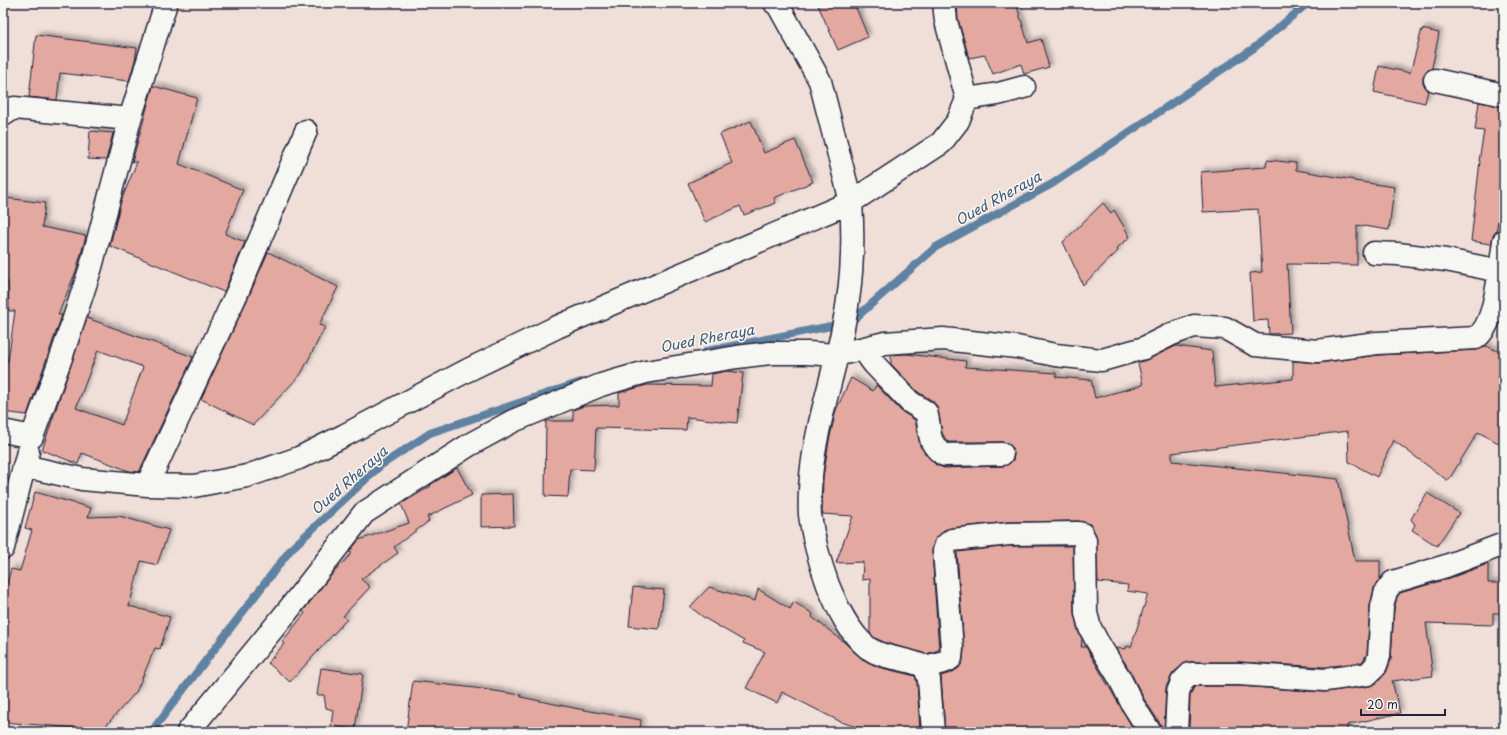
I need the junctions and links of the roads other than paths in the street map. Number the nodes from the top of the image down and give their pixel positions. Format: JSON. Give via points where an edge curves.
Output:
{"nodes":[{"id":1,"x":166,"y":3,"type":"edge"},
{"id":2,"x":775,"y":3,"type":"edge"},
{"id":3,"x":944,"y":3,"type":"edge"},
{"id":4,"x":1435,"y":80,"type":"dead end"},
{"id":5,"x":1024,"y":87,"type":"dead end"},
{"id":6,"x":1504,"y":95,"type":"edge"},
{"id":7,"x":967,"y":99,"type":"junction"},
{"id":8,"x":3,"y":115,"type":"edge"},
{"id":9,"x":130,"y":119,"type":"junction"},
{"id":10,"x":306,"y":131,"type":"dead end"},
{"id":11,"x":850,"y":202,"type":"junction"},
{"id":12,"x":1504,"y":241,"type":"edge"},
{"id":13,"x":1374,"y":252,"type":"dead end"},
{"id":14,"x":1502,"y":272,"type":"edge"},
{"id":15,"x":863,"y":349,"type":"junction"},
{"id":16,"x":836,"y":355,"type":"junction"},
{"id":17,"x":3,"y":431,"type":"edge"},
{"id":18,"x":32,"y":437,"type":"junction"},
{"id":19,"x":1002,"y":454,"type":"dead end"},
{"id":20,"x":24,"y":466,"type":"junction"},
{"id":21,"x":147,"y":485,"type":"junction"},
{"id":22,"x":1504,"y":544,"type":"edge"},
{"id":23,"x":3,"y":548,"type":"edge"},
{"id":24,"x":925,"y":667,"type":"junction"},
{"id":25,"x":188,"y":732,"type":"edge"},
{"id":26,"x":933,"y":732,"type":"edge"},
{"id":27,"x":1150,"y":732,"type":"edge"},
{"id":28,"x":1176,"y":732,"type":"edge"}],
"edges":[{"from":1,"to":9,"type":"street"},
{"from":2,"to":11,"type":"street","via":[[820,81]]},
{"from":3,"to":7,"type":"street","via":[[946,21]]},
{"from":4,"to":6,"type":"street"},
{"from":5,"to":7,"type":"street"},
{"from":7,"to":11,"type":"street","via":[[958,121],[941,143]]},
{"from":8,"to":9,"type":"street","via":[[14,108]]},
{"from":9,"to":18,"type":"street","via":[[91,267]]},
{"from":10,"to":21,"type":"street","via":[[237,293]]},
{"from":11,"to":16,"type":"street","via":[[851,279]]},
{"from":11,"to":21,"type":"street","via":[[557,326],[299,458],[247,476],[194,486]]},
{"from":12,"to":14,"type":"street"},
{"from":13,"to":14,"type":"street","via":[[1446,260]]},
{"from":14,"to":15,"type":"street","via":[[1493,309],[1485,327],[1476,338],[1377,343],[1317,350],[1255,345],[1225,328],[1194,326],[1144,348],[1102,360],[943,339],[892,343]]},
{"from":15,"to":16,"type":"street"},
{"from":15,"to":19,"type":"street","via":[[910,402],[926,412],[930,440],[944,455]]},
{"from":16,"to":24,"type":"street","via":[[814,450],[810,486],[810,515],[820,564],[836,605],[858,638],[885,657]]},
{"from":16,"to":25,"type":"street","via":[[764,354],[646,372],[601,385],[513,421],[469,445],[364,513]]},
{"from":17,"to":18,"type":"street"},
{"from":18,"to":20,"type":"street"},
{"from":20,"to":21,"type":"street","via":[[82,479]]},
{"from":20,"to":23,"type":"street"},
{"from":22,"to":28,"type":"street","via":[[1394,582],[1386,591],[1382,607],[1378,660],[1368,674],[1325,680],[1239,674],[1190,674],[1182,682],[1178,692]]},
{"from":24,"to":26,"type":"street","via":[[929,680]]},
{"from":24,"to":27,"type":"street","via":[[951,658],[944,551],[946,545],[952,540],[1009,534],[1082,534],[1086,540],[1086,613],[1090,628]]}]}
